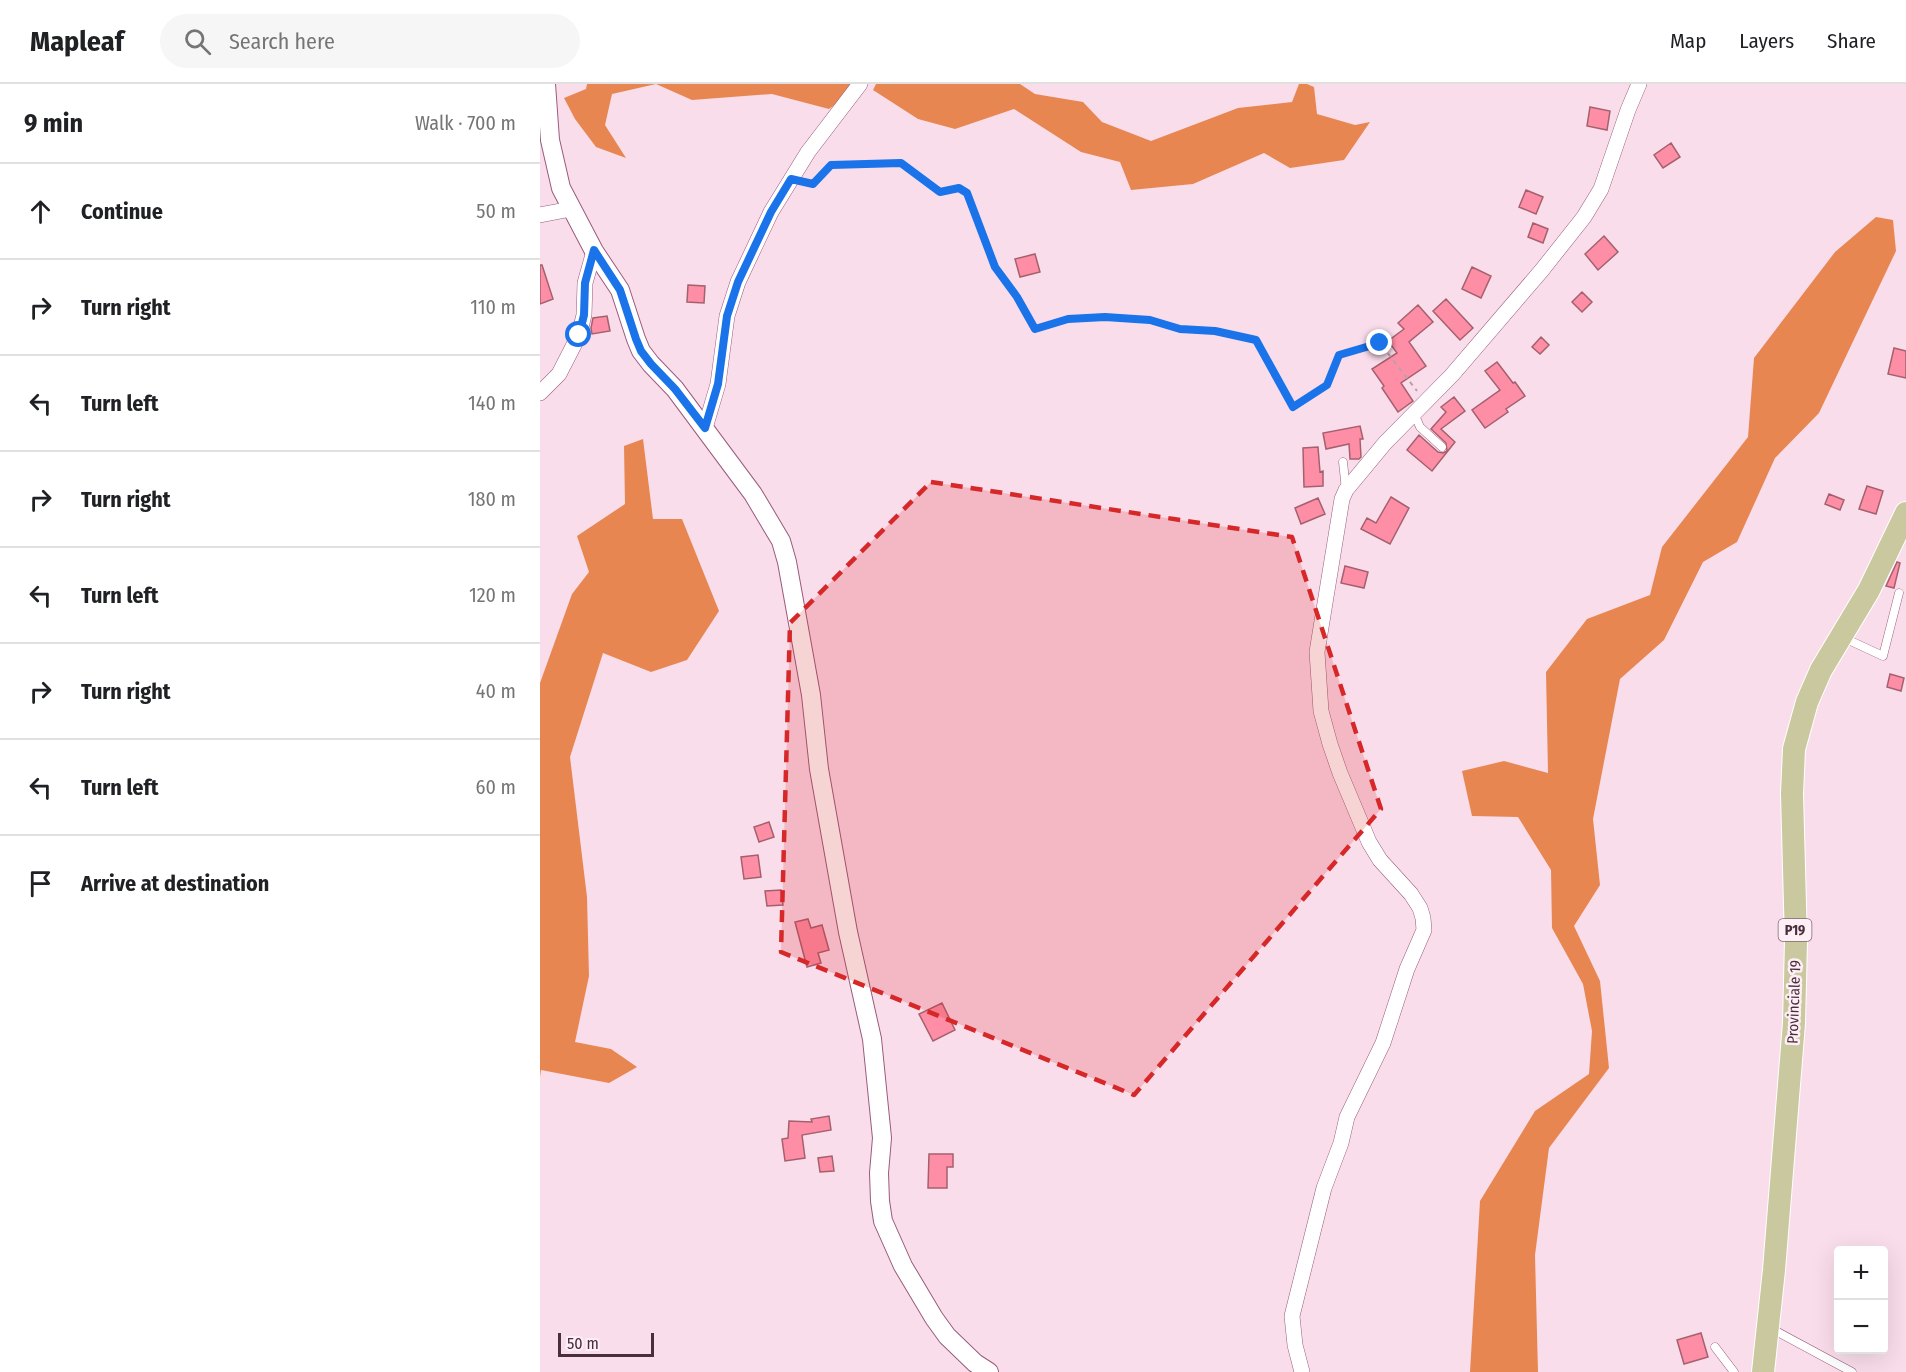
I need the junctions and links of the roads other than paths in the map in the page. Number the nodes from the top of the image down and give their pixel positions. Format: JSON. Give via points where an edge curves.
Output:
{"nodes":[{"id":1,"x":860,"y":84,"type":"edge"},
{"id":2,"x":1639,"y":84,"type":"edge"},
{"id":3,"x":544,"y":92,"type":"edge"},
{"id":4,"x":571,"y":209,"type":"junction"},
{"id":5,"x":540,"y":215,"type":"edge"},
{"id":6,"x":594,"y":250,"type":"junction"},
{"id":7,"x":540,"y":393,"type":"edge"},
{"id":8,"x":1420,"y":407,"type":"junction"},
{"id":9,"x":705,"y":428,"type":"junction"},
{"id":10,"x":1442,"y":447,"type":"dead end"},
{"id":11,"x":1343,"y":462,"type":"dead end"},
{"id":12,"x":1346,"y":490,"type":"junction"},
{"id":13,"x":1906,"y":513,"type":"edge"},
{"id":14,"x":1899,"y":593,"type":"dead end"},
{"id":15,"x":1840,"y":637,"type":"junction"},
{"id":16,"x":1768,"y":1327,"type":"junction"},
{"id":17,"x":1715,"y":1347,"type":"dead end"},
{"id":18,"x":989,"y":1372,"type":"edge"},
{"id":19,"x":1302,"y":1372,"type":"edge"},
{"id":20,"x":1734,"y":1372,"type":"edge"},
{"id":21,"x":1763,"y":1372,"type":"edge"},
{"id":22,"x":1852,"y":1372,"type":"edge"}],
"edges":[{"from":1,"to":9,"type":"street","via":[[791,179],[738,282],[727,316],[718,384]]},
{"from":2,"to":8,"type":"street","via":[[1601,189],[1584,217],[1452,375]]},
{"from":3,"to":4,"type":"street","via":[[553,161]]},
{"from":4,"to":5,"type":"street"},
{"from":4,"to":6,"type":"street"},
{"from":6,"to":7,"type":"street","via":[[585,283],[579,335],[559,374]]},
{"from":6,"to":9,"type":"street","via":[[620,290],[641,351]]},
{"from":8,"to":10,"type":"lane","via":[[1420,427]]},
{"from":8,"to":12,"type":"street"},
{"from":9,"to":18,"type":"street","via":[[770,521],[787,562],[811,696],[819,770],[872,1039],[882,1138],[879,1173],[883,1221],[903,1266],[934,1318],[947,1336]]},
{"from":11,"to":12,"type":"lane"},
{"from":12,"to":19,"type":"street","via":[[1317,652],[1321,711],[1340,773],[1369,842],[1420,908],[1424,930],[1383,1042],[1347,1117],[1323,1188],[1292,1316]]},
{"from":13,"to":15,"type":"main road","name":"Provinciale 19","number":"P19","via":[[1869,590]]},
{"from":14,"to":15,"type":"lane","via":[[1882,656]]},
{"from":15,"to":16,"type":"main road","name":"Provinciale 19","number":"P19","via":[[1807,702],[1794,749],[1794,1023]]},
{"from":16,"to":21,"type":"main road","name":"Provinciale 19","number":"P19"},
{"from":16,"to":22,"type":"lane"},
{"from":17,"to":20,"type":"lane"}]}
